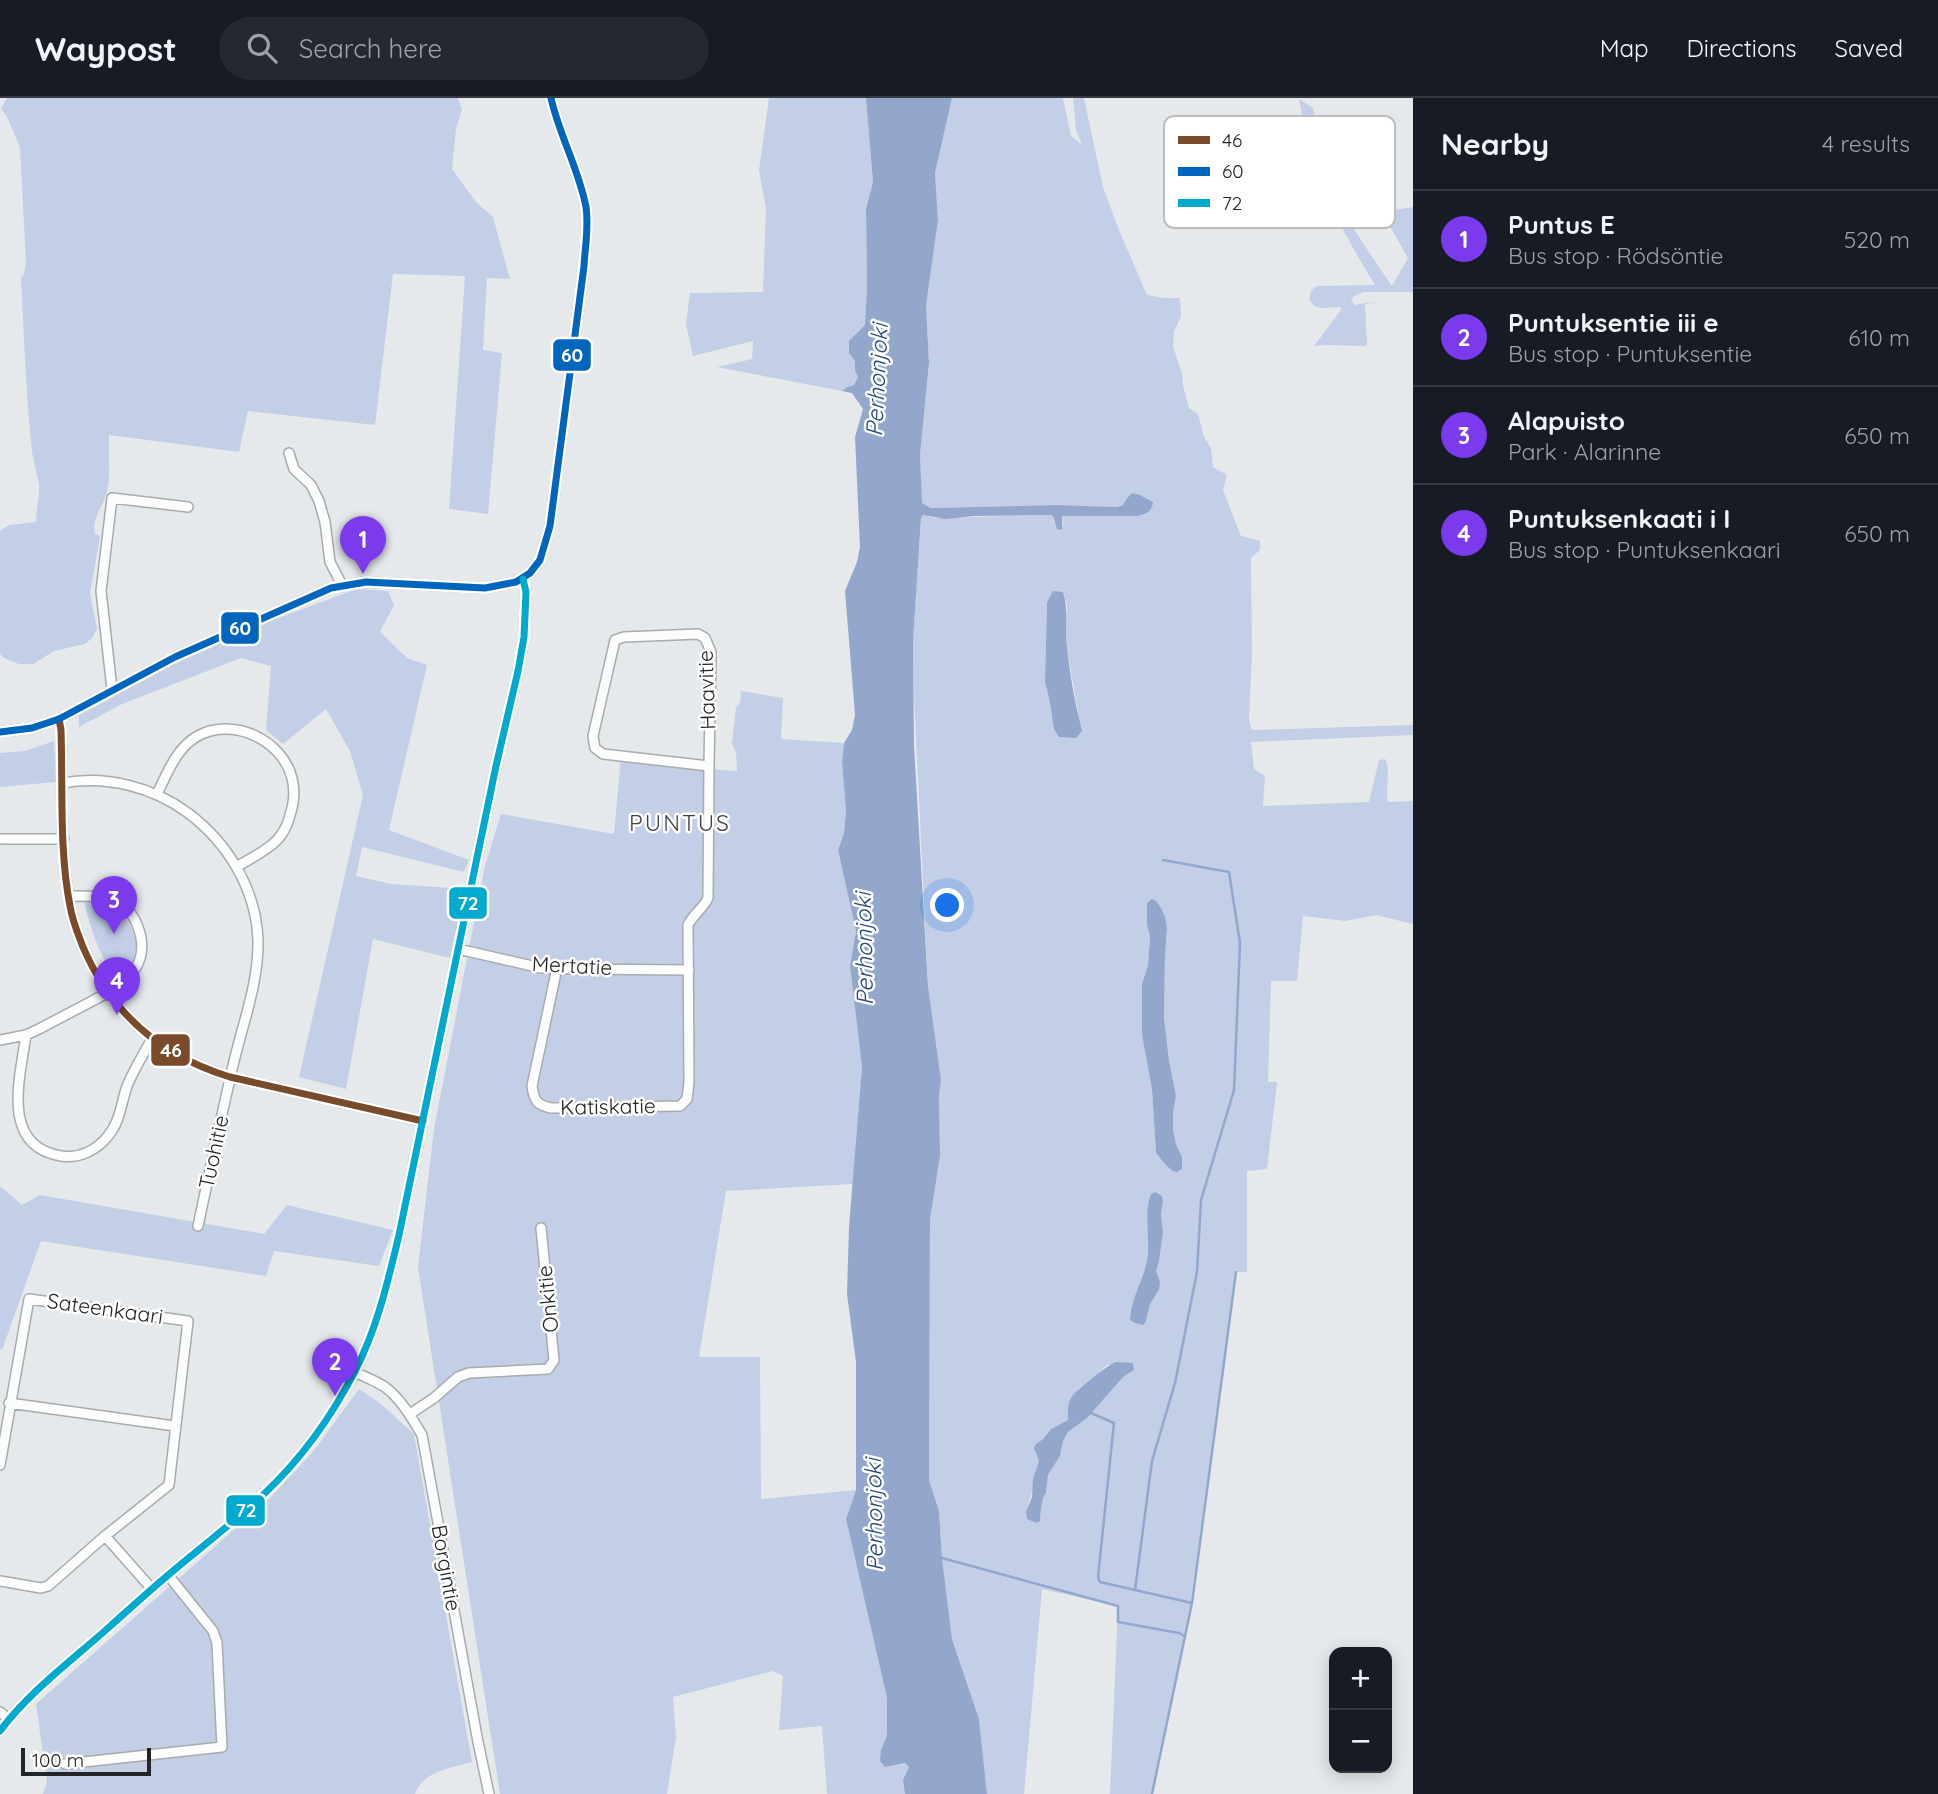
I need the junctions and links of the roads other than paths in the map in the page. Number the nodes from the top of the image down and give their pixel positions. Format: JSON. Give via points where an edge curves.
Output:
{"nodes":[{"id":1,"x":551,"y":98,"type":"edge"},
{"id":2,"x":289,"y":453,"type":"dead end"},
{"id":3,"x":188,"y":507,"type":"dead end"},
{"id":4,"x":523,"y":579,"type":"junction"},
{"id":5,"x":342,"y":586,"type":"junction"},
{"id":6,"x":112,"y":689,"type":"junction"},
{"id":7,"x":59,"y":719,"type":"junction"},
{"id":8,"x":0,"y":732,"type":"edge"},
{"id":9,"x":709,"y":766,"type":"junction"},
{"id":10,"x":62,"y":783,"type":"junction"},
{"id":11,"x":157,"y":794,"type":"junction"},
{"id":12,"x":2,"y":839,"type":"dead end"},
{"id":13,"x":64,"y":839,"type":"junction"},
{"id":14,"x":238,"y":866,"type":"junction"},
{"id":15,"x":68,"y":896,"type":"junction"},
{"id":16,"x":458,"y":950,"type":"junction"},
{"id":17,"x":557,"y":968,"type":"junction"},
{"id":18,"x":689,"y":970,"type":"junction"},
{"id":19,"x":107,"y":993,"type":"junction"},
{"id":20,"x":26,"y":1035,"type":"junction"},
{"id":21,"x":152,"y":1039,"type":"junction"},
{"id":22,"x":0,"y":1040,"type":"edge"},
{"id":23,"x":230,"y":1077,"type":"junction"},
{"id":24,"x":423,"y":1121,"type":"junction"},
{"id":25,"x":198,"y":1226,"type":"dead end"},
{"id":26,"x":541,"y":1228,"type":"dead end"},
{"id":27,"x":355,"y":1372,"type":"junction"},
{"id":28,"x":9,"y":1403,"type":"junction"},
{"id":29,"x":410,"y":1414,"type":"junction"},
{"id":30,"x":175,"y":1426,"type":"junction"},
{"id":31,"x":0,"y":1465,"type":"edge"},
{"id":32,"x":105,"y":1536,"type":"junction"},
{"id":33,"x":168,"y":1575,"type":"junction"},
{"id":34,"x":0,"y":1581,"type":"edge"},
{"id":35,"x":152,"y":1589,"type":"junction"},
{"id":36,"x":0,"y":1712,"type":"edge"},
{"id":37,"x":9,"y":1719,"type":"junction"},
{"id":38,"x":0,"y":1731,"type":"edge"},
{"id":39,"x":65,"y":1764,"type":"dead end"},
{"id":40,"x":489,"y":1794,"type":"edge"}],
"edges":[{"from":1,"to":4,"type":"street","via":[[581,190],[587,225],[550,526],[536,568]]},
{"from":2,"to":5,"type":"street","via":[[294,469],[319,500],[330,562]]},
{"from":3,"to":6,"type":"street","via":[[112,498],[101,591]]},
{"from":4,"to":5,"type":"street","via":[[485,588],[366,582]]},
{"from":4,"to":16,"type":"street","via":[[526,592],[518,671]]},
{"from":5,"to":6,"type":"street"},
{"from":6,"to":7,"type":"street"},
{"from":7,"to":8,"type":"street"},
{"from":7,"to":10,"type":"street"},
{"from":9,"to":9,"type":"street","name":"Haavitie","via":[[711,652],[705,638],[698,634],[615,640],[593,736],[595,748],[603,754]]},
{"from":9,"to":18,"type":"street","name":"Haavitie","via":[[708,898],[688,926]]},
{"from":10,"to":11,"type":"street","via":[[120,783]]},
{"from":10,"to":13,"type":"street"},
{"from":11,"to":14,"type":"street","via":[[200,822]]},
{"from":11,"to":14,"type":"street","via":[[185,747],[207,732],[247,732],[277,751],[292,778],[289,821],[269,847]]},
{"from":12,"to":13,"type":"street"},
{"from":13,"to":15,"type":"street"},
{"from":14,"to":23,"type":"street","name":"Tuohitie","via":[[258,940],[254,981]]},
{"from":15,"to":19,"type":"street","via":[[76,930]]},
{"from":15,"to":19,"type":"street","via":[[113,901],[136,921],[143,942],[140,958],[126,981]]},
{"from":16,"to":17,"type":"street","name":"Mertatie"},
{"from":16,"to":24,"type":"street"},
{"from":17,"to":18,"type":"street","name":"Mertatie"},
{"from":17,"to":18,"type":"street","name":"Katiskatie","via":[[532,1086],[539,1105],[551,1108],[680,1106],[687,1099]]},
{"from":19,"to":20,"type":"street"},
{"from":19,"to":21,"type":"street"},
{"from":20,"to":21,"type":"street","via":[[16,1104],[21,1130],[45,1151],[65,1157],[87,1153],[114,1129],[134,1072]]},
{"from":20,"to":22,"type":"street"},
{"from":21,"to":23,"type":"street","via":[[191,1062]]},
{"from":23,"to":24,"type":"street"},
{"from":23,"to":25,"type":"street","name":"Tuohitie"},
{"from":24,"to":27,"type":"street","via":[[383,1298]]},
{"from":26,"to":29,"type":"street","name":"Onkitie","via":[[554,1360],[548,1369],[469,1373]]},
{"from":27,"to":29,"type":"street","name":"Borgintie","via":[[384,1387]]},
{"from":27,"to":33,"type":"street","via":[[284,1474]]},
{"from":28,"to":30,"type":"street"},
{"from":28,"to":30,"type":"street","name":"Sateenkaari","via":[[29,1299],[188,1321]]},
{"from":28,"to":31,"type":"street","name":"Sateenkaari"},
{"from":29,"to":40,"type":"street","name":"Borgintie","via":[[422,1435]]},
{"from":30,"to":32,"type":"street","name":"Sateenkaari","via":[[169,1485]]},
{"from":32,"to":34,"type":"street","name":"Sateenkaari","via":[[48,1586]]},
{"from":32,"to":35,"type":"street"},
{"from":33,"to":35,"type":"street"},
{"from":33,"to":39,"type":"street","via":[[213,1631],[217,1643],[222,1747]]},
{"from":35,"to":37,"type":"street"},
{"from":36,"to":37,"type":"street"},
{"from":37,"to":38,"type":"street"}]}
